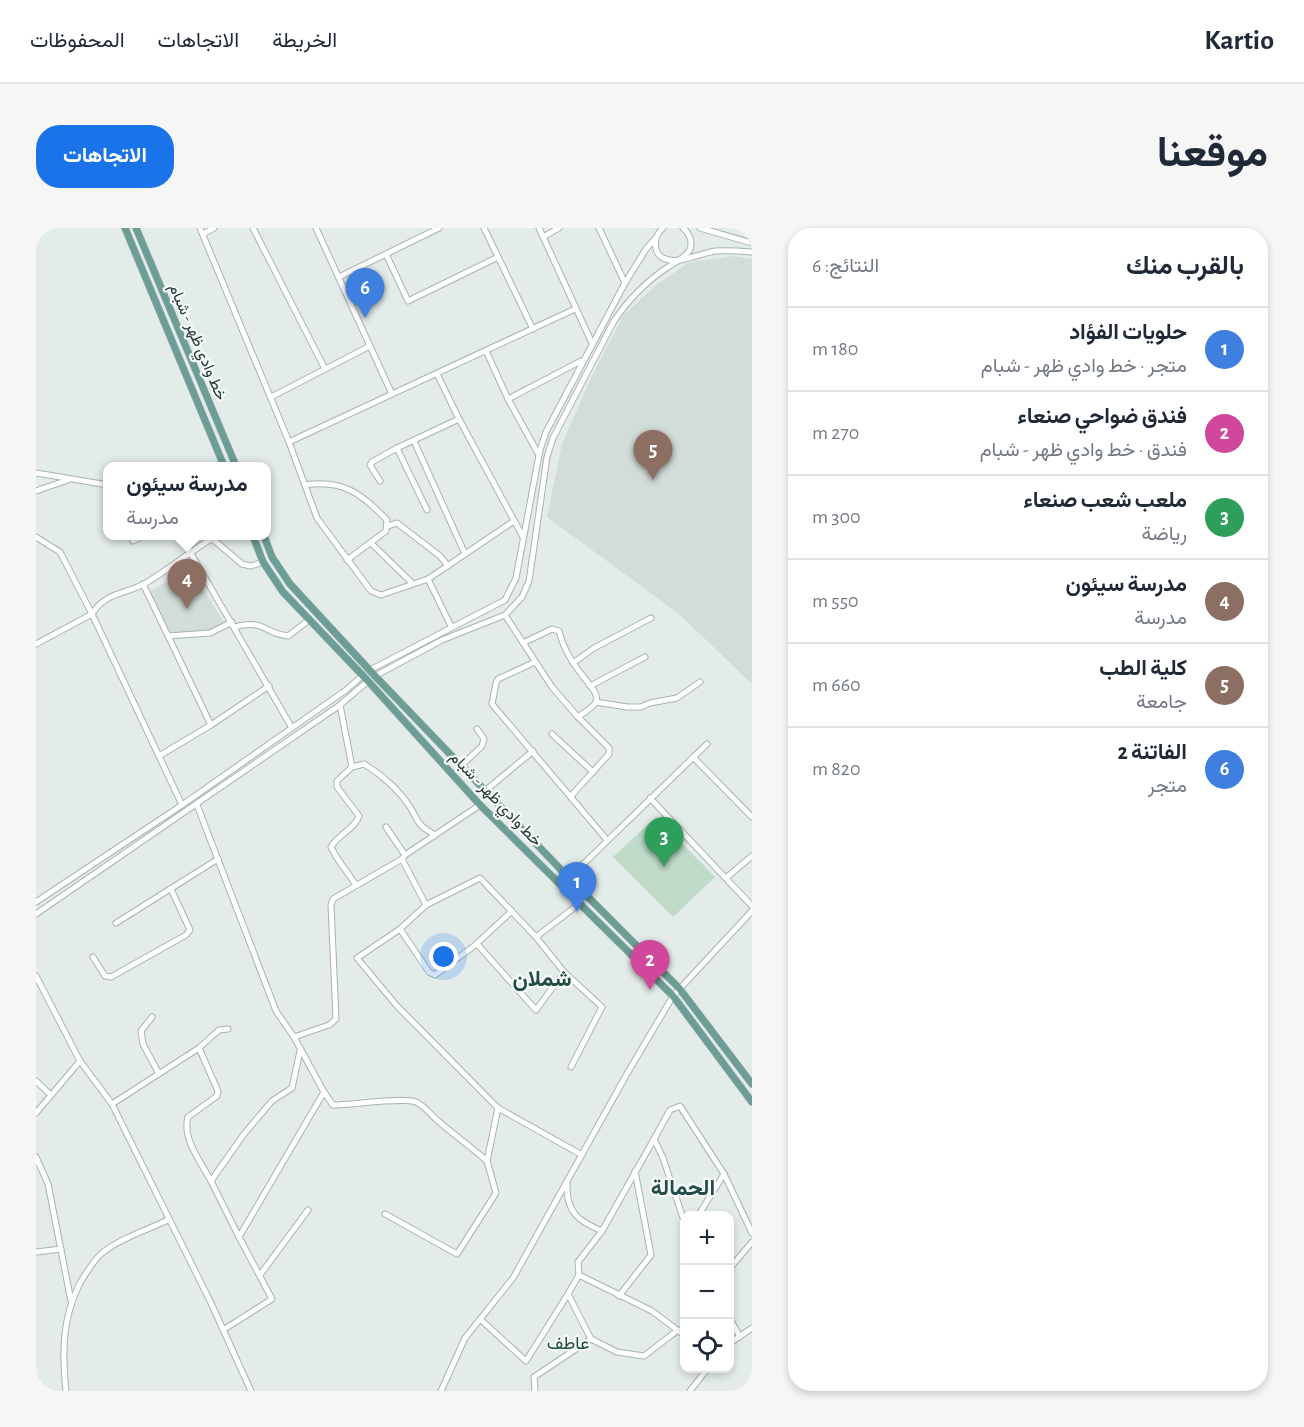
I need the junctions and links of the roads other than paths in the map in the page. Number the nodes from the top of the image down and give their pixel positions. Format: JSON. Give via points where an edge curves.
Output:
{"nodes":[{"id":1,"x":125,"y":228,"type":"edge"},
{"id":2,"x":136,"y":228,"type":"edge"},
{"id":3,"x":214,"y":228,"type":"edge"},
{"id":4,"x":253,"y":228,"type":"edge"},
{"id":5,"x":316,"y":228,"type":"edge"},
{"id":6,"x":439,"y":228,"type":"edge"},
{"id":7,"x":484,"y":228,"type":"edge"},
{"id":8,"x":539,"y":228,"type":"edge"},
{"id":9,"x":559,"y":228,"type":"edge"},
{"id":10,"x":599,"y":228,"type":"edge"},
{"id":11,"x":654,"y":228,"type":"edge"},
{"id":12,"x":663,"y":228,"type":"edge"},
{"id":13,"x":683,"y":228,"type":"edge"},
{"id":14,"x":700,"y":228,"type":"edge"},
{"id":15,"x":202,"y":231,"type":"edge"},
{"id":16,"x":543,"y":237,"type":"junction"},
{"id":17,"x":655,"y":239,"type":"junction"},
{"id":18,"x":752,"y":243,"type":"edge"},
{"id":19,"x":752,"y":252,"type":"edge"},
{"id":20,"x":386,"y":254,"type":"junction"},
{"id":21,"x":498,"y":257,"type":"junction"},
{"id":22,"x":681,"y":259,"type":"junction"},
{"id":23,"x":339,"y":277,"type":"junction"},
{"id":24,"x":625,"y":283,"type":"junction"},
{"id":25,"x":575,"y":309,"type":"junction"},
{"id":26,"x":532,"y":329,"type":"junction"},
{"id":27,"x":592,"y":343,"type":"junction"},
{"id":28,"x":370,"y":346,"type":"junction"},
{"id":29,"x":486,"y":351,"type":"junction"},
{"id":30,"x":582,"y":361,"type":"junction"},
{"id":31,"x":325,"y":369,"type":"junction"},
{"id":32,"x":437,"y":374,"type":"junction"},
{"id":33,"x":392,"y":394,"type":"junction"},
{"id":34,"x":271,"y":397,"type":"junction"},
{"id":35,"x":508,"y":399,"type":"junction"},
{"id":36,"x":459,"y":419,"type":"junction"},
{"id":37,"x":414,"y":441,"type":"junction"},
{"id":38,"x":289,"y":442,"type":"junction"},
{"id":39,"x":397,"y":448,"type":"junction"},
{"id":40,"x":539,"y":455,"type":"junction"},
{"id":41,"x":222,"y":462,"type":"edge"},
{"id":42,"x":234,"y":462,"type":"edge"},
{"id":43,"x":36,"y":473,"type":"edge"},
{"id":44,"x":73,"y":479,"type":"junction"},
{"id":45,"x":380,"y":481,"type":"dead end"},
{"id":46,"x":103,"y":484,"type":"edge"},
{"id":47,"x":305,"y":485,"type":"junction"},
{"id":48,"x":36,"y":491,"type":"edge"},
{"id":49,"x":427,"y":510,"type":"dead end"},
{"id":50,"x":514,"y":521,"type":"junction"},
{"id":51,"x":388,"y":526,"type":"junction"},
{"id":52,"x":36,"y":537,"type":"edge"},
{"id":53,"x":523,"y":537,"type":"junction"},
{"id":54,"x":186,"y":540,"type":"edge"},
{"id":55,"x":206,"y":540,"type":"edge"},
{"id":56,"x":214,"y":540,"type":"edge"},
{"id":57,"x":255,"y":540,"type":"edge"},
{"id":58,"x":266,"y":540,"type":"edge"},
{"id":59,"x":371,"y":543,"type":"junction"},
{"id":60,"x":190,"y":552,"type":"junction"},
{"id":61,"x":465,"y":554,"type":"junction"},
{"id":62,"x":347,"y":560,"type":"junction"},
{"id":63,"x":263,"y":562,"type":"junction"},
{"id":64,"x":448,"y":566,"type":"junction"},
{"id":65,"x":428,"y":579,"type":"junction"},
{"id":66,"x":412,"y":583,"type":"junction"},
{"id":67,"x":143,"y":584,"type":"junction"},
{"id":68,"x":92,"y":614,"type":"junction"},
{"id":69,"x":505,"y":615,"type":"junction"},
{"id":70,"x":651,"y":618,"type":"dead end"},
{"id":71,"x":309,"y":620,"type":"junction"},
{"id":72,"x":233,"y":625,"type":"junction"},
{"id":73,"x":451,"y":626,"type":"junction"},
{"id":74,"x":168,"y":636,"type":"junction"},
{"id":75,"x":523,"y":643,"type":"junction"},
{"id":76,"x":36,"y":644,"type":"edge"},
{"id":77,"x":645,"y":657,"type":"dead end"},
{"id":78,"x":536,"y":662,"type":"junction"},
{"id":79,"x":573,"y":663,"type":"junction"},
{"id":80,"x":372,"y":673,"type":"junction"},
{"id":81,"x":365,"y":678,"type":"junction"},
{"id":82,"x":700,"y":682,"type":"dead end"},
{"id":83,"x":269,"y":686,"type":"junction"},
{"id":84,"x":590,"y":686,"type":"junction"},
{"id":85,"x":596,"y":702,"type":"junction"},
{"id":86,"x":340,"y":705,"type":"junction"},
{"id":87,"x":578,"y":717,"type":"junction"},
{"id":88,"x":211,"y":725,"type":"junction"},
{"id":89,"x":292,"y":728,"type":"junction"},
{"id":90,"x":477,"y":729,"type":"dead end"},
{"id":91,"x":552,"y":734,"type":"dead end"},
{"id":92,"x":706,"y":744,"type":"dead end"},
{"id":93,"x":533,"y":751,"type":"junction"},
{"id":94,"x":159,"y":756,"type":"junction"},
{"id":95,"x":693,"y":757,"type":"junction"},
{"id":96,"x":461,"y":765,"type":"junction"},
{"id":97,"x":352,"y":766,"type":"junction"},
{"id":98,"x":593,"y":772,"type":"junction"},
{"id":99,"x":485,"y":791,"type":"junction"},
{"id":100,"x":571,"y":796,"type":"junction"},
{"id":101,"x":650,"y":798,"type":"junction"},
{"id":102,"x":182,"y":805,"type":"junction"},
{"id":103,"x":197,"y":805,"type":"junction"},
{"id":104,"x":480,"y":805,"type":"junction"},
{"id":105,"x":752,"y":817,"type":"edge"},
{"id":106,"x":386,"y":827,"type":"dead end"},
{"id":107,"x":435,"y":835,"type":"junction"},
{"id":108,"x":607,"y":840,"type":"junction"},
{"id":109,"x":752,"y":856,"type":"edge"},
{"id":110,"x":404,"y":857,"type":"junction"},
{"id":111,"x":218,"y":859,"type":"junction"},
{"id":112,"x":569,"y":878,"type":"junction"},
{"id":113,"x":726,"y":878,"type":"junction"},
{"id":114,"x":356,"y":885,"type":"junction"},
{"id":115,"x":171,"y":889,"type":"junction"},
{"id":116,"x":36,"y":902,"type":"edge"},
{"id":117,"x":579,"y":904,"type":"junction"},
{"id":118,"x":426,"y":905,"type":"junction"},
{"id":119,"x":752,"y":906,"type":"edge"},
{"id":120,"x":752,"y":911,"type":"edge"},
{"id":121,"x":512,"y":912,"type":"junction"},
{"id":122,"x":36,"y":914,"type":"edge"},
{"id":123,"x":116,"y":923,"type":"dead end"},
{"id":124,"x":400,"y":929,"type":"junction"},
{"id":125,"x":536,"y":937,"type":"junction"},
{"id":126,"x":477,"y":944,"type":"junction"},
{"id":127,"x":93,"y":957,"type":"dead end"},
{"id":128,"x":564,"y":972,"type":"junction"},
{"id":129,"x":36,"y":976,"type":"edge"},
{"id":130,"x":680,"y":988,"type":"junction"},
{"id":131,"x":673,"y":996,"type":"junction"},
{"id":132,"x":152,"y":1017,"type":"dead end"},
{"id":133,"x":228,"y":1029,"type":"dead end"},
{"id":134,"x":294,"y":1037,"type":"junction"},
{"id":135,"x":198,"y":1048,"type":"junction"},
{"id":136,"x":300,"y":1051,"type":"junction"},
{"id":137,"x":80,"y":1061,"type":"junction"},
{"id":138,"x":571,"y":1067,"type":"dead end"},
{"id":139,"x":159,"y":1074,"type":"junction"},
{"id":140,"x":36,"y":1081,"type":"edge"},
{"id":141,"x":752,"y":1083,"type":"edge"},
{"id":142,"x":324,"y":1092,"type":"junction"},
{"id":143,"x":51,"y":1095,"type":"junction"},
{"id":144,"x":752,"y":1102,"type":"edge"},
{"id":145,"x":112,"y":1104,"type":"junction"},
{"id":146,"x":498,"y":1108,"type":"junction"},
{"id":147,"x":36,"y":1113,"type":"edge"},
{"id":148,"x":654,"y":1139,"type":"junction"},
{"id":149,"x":582,"y":1155,"type":"junction"},
{"id":150,"x":36,"y":1157,"type":"edge"},
{"id":151,"x":487,"y":1161,"type":"junction"},
{"id":152,"x":635,"y":1171,"type":"junction"},
{"id":153,"x":723,"y":1174,"type":"junction"},
{"id":154,"x":211,"y":1181,"type":"junction"},
{"id":155,"x":567,"y":1184,"type":"junction"},
{"id":156,"x":308,"y":1210,"type":"dead end"},
{"id":157,"x":681,"y":1211,"type":"edge"},
{"id":158,"x":700,"y":1211,"type":"edge"},
{"id":159,"x":385,"y":1214,"type":"dead end"},
{"id":160,"x":168,"y":1220,"type":"junction"},
{"id":161,"x":602,"y":1231,"type":"junction"},
{"id":162,"x":752,"y":1233,"type":"edge"},
{"id":163,"x":240,"y":1237,"type":"junction"},
{"id":164,"x":752,"y":1242,"type":"edge"},
{"id":165,"x":61,"y":1249,"type":"junction"},
{"id":166,"x":36,"y":1252,"type":"edge"},
{"id":167,"x":732,"y":1265,"type":"edge"},
{"id":168,"x":260,"y":1275,"type":"junction"},
{"id":169,"x":579,"y":1275,"type":"junction"},
{"id":170,"x":568,"y":1294,"type":"junction"},
{"id":171,"x":619,"y":1296,"type":"junction"},
{"id":172,"x":71,"y":1301,"type":"junction"},
{"id":173,"x":480,"y":1319,"type":"junction"},
{"id":174,"x":734,"y":1327,"type":"edge"},
{"id":175,"x":752,"y":1328,"type":"edge"},
{"id":176,"x":223,"y":1330,"type":"junction"},
{"id":177,"x":678,"y":1330,"type":"joint"},
{"id":178,"x":740,"y":1337,"type":"junction"},
{"id":179,"x":591,"y":1339,"type":"junction"},
{"id":180,"x":734,"y":1340,"type":"edge"},
{"id":181,"x":704,"y":1373,"type":"edge"},
{"id":182,"x":66,"y":1391,"type":"edge"},
{"id":183,"x":251,"y":1391,"type":"edge"},
{"id":184,"x":441,"y":1391,"type":"edge"},
{"id":185,"x":535,"y":1391,"type":"edge"},
{"id":186,"x":690,"y":1391,"type":"edge"}],
"edges":[{"from":1,"to":41,"type":"main road","name":"خط وادي ظهر - شبام"},
{"from":2,"to":42,"type":"main road","name":"خط وادي ظهر - شبام"},
{"from":3,"to":15,"type":"street"},
{"from":4,"to":31,"type":"street"},
{"from":5,"to":23,"type":"street"},
{"from":6,"to":20,"type":"street"},
{"from":7,"to":21,"type":"street"},
{"from":8,"to":16,"type":"street"},
{"from":9,"to":16,"type":"street"},
{"from":10,"to":24,"type":"street"},
{"from":11,"to":17,"type":"street"},
{"from":12,"to":17,"type":"street"},
{"from":13,"to":22,"type":"street","via":[[691,243]]},
{"from":14,"to":18,"type":"street"},
{"from":15,"to":34,"type":"street"},
{"from":16,"to":25,"type":"street"},
{"from":17,"to":22,"type":"street","via":[[660,255],[670,261]]},
{"from":17,"to":24,"type":"street"},
{"from":19,"to":22,"type":"street","via":[[714,251]]},
{"from":20,"to":21,"type":"street","via":[[408,301]]},
{"from":20,"to":23,"type":"street"},
{"from":21,"to":26,"type":"street"},
{"from":22,"to":69,"type":"street","via":[[647,281],[624,306],[562,419],[547,457],[529,581],[522,597]]},
{"from":23,"to":28,"type":"street"},
{"from":24,"to":27,"type":"street"},
{"from":25,"to":26,"type":"street"},
{"from":25,"to":27,"type":"street"},
{"from":26,"to":29,"type":"street"},
{"from":27,"to":30,"type":"street"},
{"from":28,"to":31,"type":"street"},
{"from":28,"to":33,"type":"street"},
{"from":29,"to":32,"type":"street"},
{"from":29,"to":35,"type":"street"},
{"from":30,"to":35,"type":"street"},
{"from":30,"to":40,"type":"street","via":[[546,432]]},
{"from":31,"to":34,"type":"street"},
{"from":32,"to":33,"type":"street"},
{"from":32,"to":36,"type":"street"},
{"from":33,"to":38,"type":"street"},
{"from":34,"to":38,"type":"street"},
{"from":35,"to":40,"type":"street"},
{"from":36,"to":37,"type":"street"},
{"from":36,"to":50,"type":"street"},
{"from":37,"to":39,"type":"street"},
{"from":37,"to":61,"type":"street"},
{"from":38,"to":47,"type":"street"},
{"from":39,"to":45,"type":"street","via":[[370,465]]},
{"from":39,"to":49,"type":"street"},
{"from":40,"to":53,"type":"street"},
{"from":43,"to":44,"type":"street"},
{"from":44,"to":46,"type":"street"},
{"from":44,"to":48,"type":"street"},
{"from":47,"to":51,"type":"street","via":[[339,485],[355,492],[374,506]]},
{"from":47,"to":62,"type":"street","via":[[317,519]]},
{"from":50,"to":53,"type":"street"},
{"from":50,"to":61,"type":"street"},
{"from":51,"to":59,"type":"street"},
{"from":51,"to":64,"type":"street","via":[[397,523]]},
{"from":52,"to":68,"type":"street","via":[[60,552]]},
{"from":53,"to":73,"type":"street","via":[[516,578],[505,600]]},
{"from":54,"to":60,"type":"street"},
{"from":55,"to":60,"type":"street"},
{"from":56,"to":63,"type":"street","via":[[242,564]]},
{"from":57,"to":63,"type":"main road","name":"خط وادي ظهر - شبام"},
{"from":58,"to":80,"type":"main road","name":"خط وادي ظهر - شبام","via":[[290,584]]},
{"from":59,"to":62,"type":"street"},
{"from":59,"to":66,"type":"street"},
{"from":60,"to":67,"type":"street"},
{"from":60,"to":72,"type":"street"},
{"from":61,"to":64,"type":"street"},
{"from":62,"to":66,"type":"street","via":[[371,591],[381,595]]},
{"from":63,"to":71,"type":"main road","name":"خط وادي ظهر - شبام"},
{"from":64,"to":65,"type":"street"},
{"from":65,"to":66,"type":"street"},
{"from":65,"to":73,"type":"street"},
{"from":67,"to":68,"type":"street","via":[[112,595]]},
{"from":67,"to":74,"type":"street"},
{"from":68,"to":76,"type":"street"},
{"from":68,"to":94,"type":"street"},
{"from":69,"to":75,"type":"street"},
{"from":69,"to":80,"type":"street"},
{"from":70,"to":79,"type":"street"},
{"from":71,"to":72,"type":"street","via":[[288,636],[274,635],[259,625]]},
{"from":71,"to":81,"type":"main road","name":"خط وادي ظهر - شبام"},
{"from":72,"to":74,"type":"street","via":[[210,633]]},
{"from":72,"to":83,"type":"street"},
{"from":73,"to":80,"type":"street"},
{"from":74,"to":88,"type":"street"},
{"from":75,"to":78,"type":"street"},
{"from":75,"to":79,"type":"street","via":[[556,628]]},
{"from":77,"to":84,"type":"street"},
{"from":78,"to":87,"type":"street"},
{"from":78,"to":93,"type":"street","via":[[498,679],[492,704]]},
{"from":79,"to":84,"type":"street"},
{"from":80,"to":81,"type":"main road"},
{"from":80,"to":96,"type":"main road","name":"خط وادي ظهر - شبام"},
{"from":81,"to":86,"type":"street"},
{"from":81,"to":89,"type":"street"},
{"from":81,"to":104,"type":"main road","name":"خط وادي ظهر - شبام"},
{"from":82,"to":85,"type":"street","via":[[678,698],[641,707]]},
{"from":83,"to":88,"type":"street"},
{"from":83,"to":89,"type":"street"},
{"from":84,"to":85,"type":"street"},
{"from":85,"to":87,"type":"street"},
{"from":86,"to":97,"type":"street"},
{"from":86,"to":103,"type":"street"},
{"from":87,"to":98,"type":"street","via":[[609,748],[609,754]]},
{"from":88,"to":94,"type":"street"},
{"from":89,"to":102,"type":"street"},
{"from":90,"to":96,"type":"street","via":[[484,740],[482,746]]},
{"from":91,"to":98,"type":"street"},
{"from":92,"to":95,"type":"street"},
{"from":93,"to":99,"type":"street"},
{"from":93,"to":100,"type":"street"},
{"from":94,"to":102,"type":"street"},
{"from":95,"to":101,"type":"street"},
{"from":95,"to":105,"type":"street"},
{"from":96,"to":99,"type":"main road","name":"خط وادي ظهر - شبام"},
{"from":97,"to":107,"type":"street","via":[[364,764],[379,773],[410,806],[420,826]]},
{"from":97,"to":114,"type":"street","via":[[337,781],[337,787],[359,816],[331,847]]},
{"from":98,"to":100,"type":"street"},
{"from":99,"to":112,"type":"main road","name":"خط وادي ظهر - شبام"},
{"from":100,"to":108,"type":"street"},
{"from":101,"to":108,"type":"street"},
{"from":101,"to":113,"type":"street"},
{"from":102,"to":116,"type":"street"},
{"from":103,"to":111,"type":"street"},
{"from":103,"to":122,"type":"street"},
{"from":104,"to":107,"type":"street"},
{"from":104,"to":117,"type":"main road","name":"خط وادي ظهر - شبام"},
{"from":106,"to":110,"type":"street"},
{"from":107,"to":110,"type":"street"},
{"from":108,"to":112,"type":"street"},
{"from":109,"to":113,"type":"street"},
{"from":110,"to":114,"type":"street"},
{"from":110,"to":118,"type":"street"},
{"from":111,"to":115,"type":"street"},
{"from":111,"to":134,"type":"street","via":[[276,1011]]},
{"from":112,"to":130,"type":"main road","name":"خط وادي ظهر - شبام"},
{"from":113,"to":119,"type":"street"},
{"from":114,"to":134,"type":"street","via":[[333,899],[331,905],[336,1019]]},
{"from":115,"to":123,"type":"street"},
{"from":115,"to":127,"type":"street","via":[[190,930],[186,935],[111,977],[105,976]]},
{"from":117,"to":125,"type":"street"},
{"from":117,"to":131,"type":"main road","name":"خط وادي ظهر - شبام"},
{"from":118,"to":121,"type":"street","via":[[480,878]]},
{"from":118,"to":124,"type":"street"},
{"from":120,"to":130,"type":"street"},
{"from":121,"to":125,"type":"street"},
{"from":121,"to":126,"type":"street"},
{"from":124,"to":126,"type":"street","via":[[435,975]]},
{"from":124,"to":146,"type":"street","via":[[357,958],[397,1006]]},
{"from":125,"to":128,"type":"street"},
{"from":126,"to":128,"type":"street","via":[[536,1010]]},
{"from":128,"to":138,"type":"street","via":[[602,1007]]},
{"from":129,"to":137,"type":"street"},
{"from":130,"to":131,"type":"street"},
{"from":130,"to":141,"type":"main road","name":"خط وادي ظهر - شبام"},
{"from":131,"to":144,"type":"main road","name":"خط وادي ظهر - شبام"},
{"from":131,"to":149,"type":"street"},
{"from":132,"to":139,"type":"street","via":[[141,1031],[143,1044]]},
{"from":133,"to":135,"type":"street","via":[[219,1030]]},
{"from":134,"to":136,"type":"street"},
{"from":135,"to":139,"type":"street"},
{"from":135,"to":154,"type":"street","via":[[218,1091],[217,1096],[188,1117],[186,1126]]},
{"from":136,"to":142,"type":"street"},
{"from":136,"to":154,"type":"street","via":[[292,1088],[265,1109]]},
{"from":137,"to":143,"type":"street"},
{"from":137,"to":145,"type":"street"},
{"from":139,"to":145,"type":"street"},
{"from":140,"to":143,"type":"street"},
{"from":142,"to":151,"type":"street","via":[[333,1105],[415,1102]]},
{"from":142,"to":163,"type":"street"},
{"from":143,"to":147,"type":"street"},
{"from":145,"to":160,"type":"street"},
{"from":146,"to":149,"type":"street"},
{"from":146,"to":151,"type":"street"},
{"from":148,"to":152,"type":"street"},
{"from":148,"to":153,"type":"street","via":[[670,1110],[680,1106]]},
{"from":148,"to":157,"type":"street"},
{"from":149,"to":155,"type":"street"},
{"from":150,"to":165,"type":"street","via":[[48,1184]]},
{"from":151,"to":159,"type":"street","via":[[496,1193],[457,1254]]},
{"from":152,"to":161,"type":"street"},
{"from":152,"to":171,"type":"street","via":[[651,1255]]},
{"from":153,"to":158,"type":"street"},
{"from":153,"to":162,"type":"street"},
{"from":154,"to":163,"type":"street"},
{"from":155,"to":161,"type":"street","via":[[568,1200],[576,1216]]},
{"from":155,"to":173,"type":"street","via":[[513,1278]]},
{"from":156,"to":168,"type":"street"},
{"from":160,"to":172,"type":"street","via":[[102,1254],[86,1272]]},
{"from":160,"to":176,"type":"street"},
{"from":161,"to":169,"type":"street","via":[[578,1262]]},
{"from":163,"to":168,"type":"street"},
{"from":164,"to":167,"type":"street"},
{"from":165,"to":166,"type":"street"},
{"from":165,"to":172,"type":"street"},
{"from":168,"to":176,"type":"street","via":[[272,1299]]},
{"from":169,"to":170,"type":"street"},
{"from":169,"to":171,"type":"street"},
{"from":170,"to":173,"type":"street","via":[[526,1361]]},
{"from":170,"to":179,"type":"street"},
{"from":171,"to":177,"type":"street","via":[[652,1311]]},
{"from":172,"to":182,"type":"street","via":[[62,1356]]},
{"from":173,"to":184,"type":"street","via":[[465,1338]]},
{"from":174,"to":178,"type":"street"},
{"from":175,"to":178,"type":"street"},
{"from":176,"to":183,"type":"street"},
{"from":177,"to":179,"type":"street","via":[[644,1356],[617,1352]]},
{"from":178,"to":180,"type":"street"},
{"from":179,"to":185,"type":"street","via":[[534,1377]]},
{"from":181,"to":186,"type":"street"}]}
